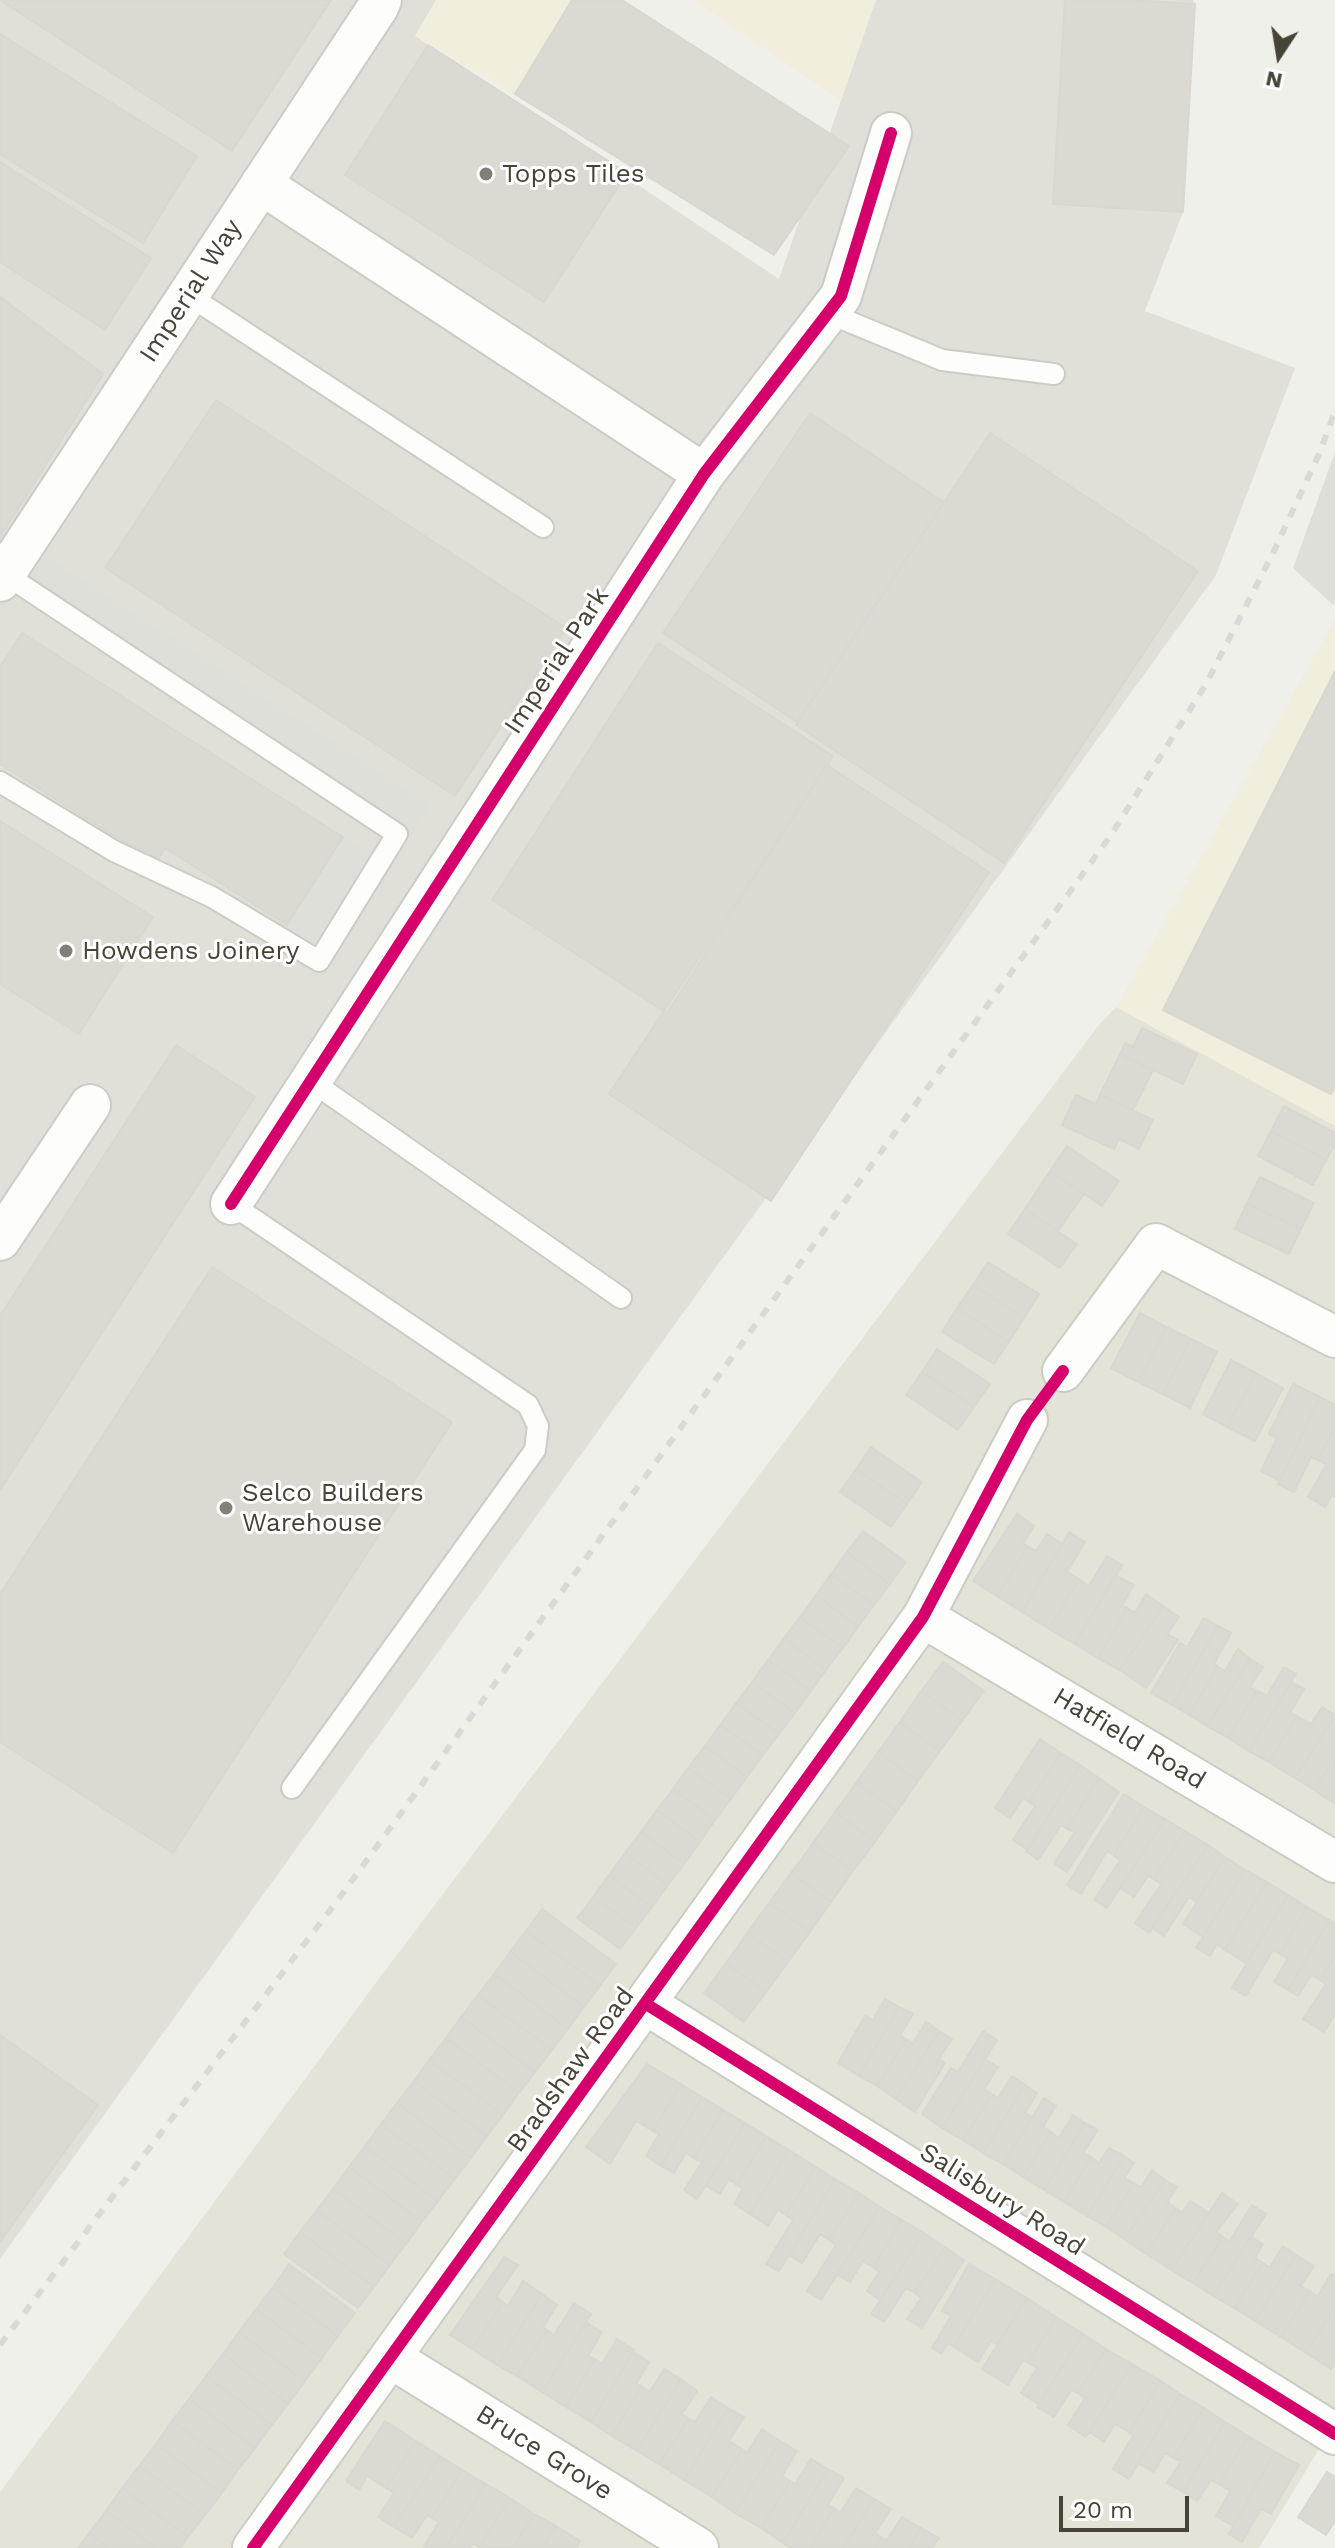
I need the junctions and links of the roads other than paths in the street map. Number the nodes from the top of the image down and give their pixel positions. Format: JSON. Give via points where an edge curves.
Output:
{"nodes":[{"id":1,"x":381,"y":0,"type":"edge"},
{"id":2,"x":891,"y":133,"type":"dead end"},
{"id":3,"x":261,"y":184,"type":"junction"},
{"id":4,"x":188,"y":295,"type":"junction"},
{"id":5,"x":828,"y":313,"type":"junction"},
{"id":6,"x":1054,"y":374,"type":"dead end"},
{"id":7,"x":704,"y":474,"type":"junction"},
{"id":8,"x":543,"y":527,"type":"dead end"},
{"id":9,"x":2,"y":578,"type":"edge"},
{"id":10,"x":0,"y":782,"type":"edge"},
{"id":11,"x":311,"y":1081,"type":"junction"},
{"id":12,"x":90,"y":1105,"type":"dead end"},
{"id":13,"x":231,"y":1204,"type":"joint"},
{"id":14,"x":0,"y":1240,"type":"edge"},
{"id":15,"x":621,"y":1298,"type":"dead end"},
{"id":16,"x":1335,"y":1337,"type":"edge"},
{"id":17,"x":1063,"y":1371,"type":"dead end"},
{"id":18,"x":1027,"y":1420,"type":"dead end"},
{"id":19,"x":923,"y":1617,"type":"junction"},
{"id":20,"x":292,"y":1788,"type":"dead end"},
{"id":21,"x":1335,"y":1862,"type":"edge"},
{"id":22,"x":646,"y":2004,"type":"junction"},
{"id":23,"x":391,"y":2358,"type":"junction"},
{"id":24,"x":1335,"y":2434,"type":"edge"},
{"id":25,"x":253,"y":2548,"type":"edge"},
{"id":26,"x":698,"y":2548,"type":"edge"}],
"edges":[{"from":1,"to":3,"type":"street","name":"Imperial Way"},
{"from":2,"to":5,"type":"street","name":"Imperial Park","via":[[841,296]]},
{"from":3,"to":4,"type":"street","name":"Imperial Way"},
{"from":3,"to":7,"type":"street"},
{"from":4,"to":8,"type":"lane"},
{"from":4,"to":9,"type":"street","name":"Imperial Way"},
{"from":5,"to":6,"type":"lane","via":[[942,360]]},
{"from":5,"to":7,"type":"street","name":"Imperial Park"},
{"from":7,"to":11,"type":"street","name":"Imperial Park"},
{"from":9,"to":10,"type":"lane","via":[[397,834],[319,961],[212,897],[114,851]]},
{"from":11,"to":13,"type":"street","name":"Imperial Park"},
{"from":11,"to":15,"type":"lane"},
{"from":12,"to":14,"type":"street"},
{"from":13,"to":20,"type":"lane","via":[[528,1405],[538,1426],[535,1450]]},
{"from":16,"to":17,"type":"street","via":[[1156,1244]]},
{"from":18,"to":19,"type":"street","name":"Bradshaw Road"},
{"from":19,"to":21,"type":"street","name":"Hatfield Road"},
{"from":19,"to":22,"type":"street","name":"Bradshaw Road"},
{"from":22,"to":23,"type":"street","name":"Bradshaw Road"},
{"from":22,"to":24,"type":"street","name":"Salisbury Road"},
{"from":23,"to":25,"type":"street","name":"Bradshaw Road"},
{"from":23,"to":26,"type":"street","name":"Bruce Grove"}]}
